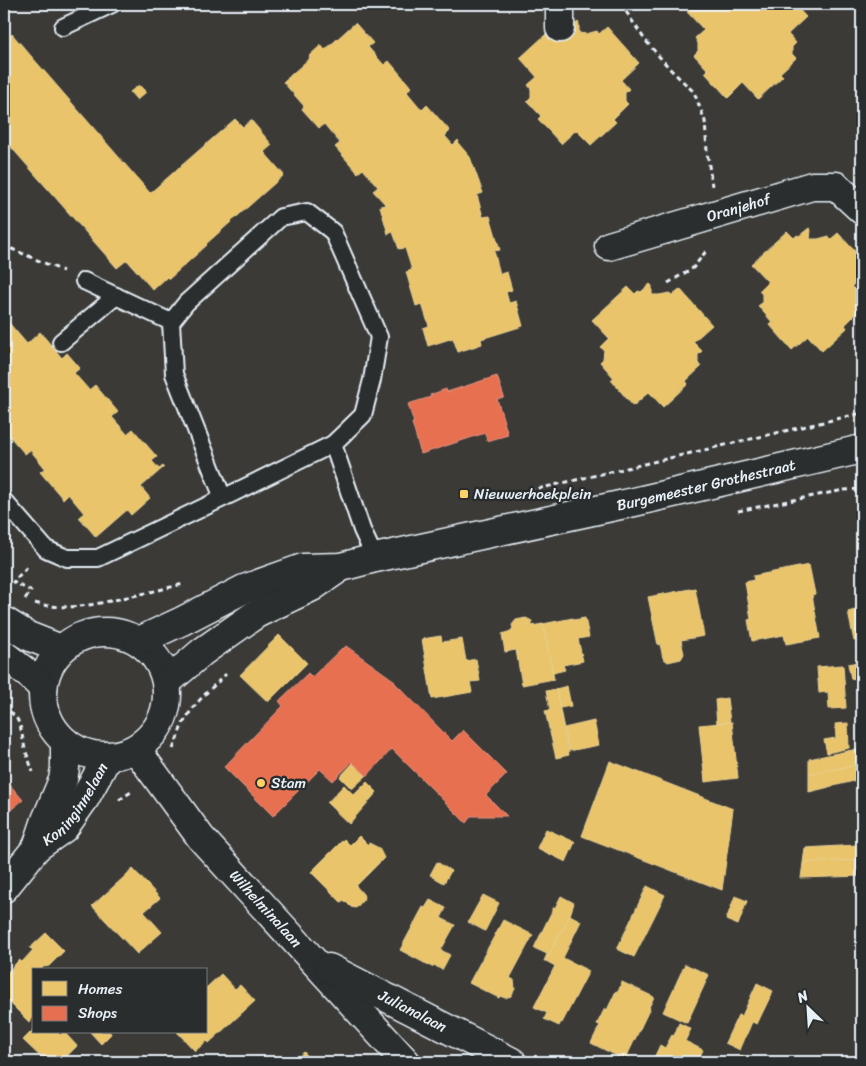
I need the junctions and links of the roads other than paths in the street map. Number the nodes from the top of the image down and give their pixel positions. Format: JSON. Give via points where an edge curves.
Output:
{"nodes":[{"id":1,"x":112,"y":4,"type":"edge"},
{"id":2,"x":62,"y":27,"type":"dead end"},
{"id":3,"x":862,"y":210,"type":"edge"},
{"id":4,"x":609,"y":246,"type":"dead end"},
{"id":5,"x":84,"y":281,"type":"road end"},
{"id":6,"x":116,"y":296,"type":"junction"},
{"id":7,"x":171,"y":322,"type":"junction"},
{"id":8,"x":61,"y":342,"type":"dead end"},
{"id":9,"x":333,"y":444,"type":"junction"},
{"id":10,"x":862,"y":449,"type":"edge"},
{"id":11,"x":223,"y":498,"type":"junction"},
{"id":12,"x":4,"y":501,"type":"edge"},
{"id":13,"x":375,"y":558,"type":"junction"},
{"id":14,"x":341,"y":567,"type":"junction"},
{"id":15,"x":4,"y":621,"type":"edge"},
{"id":16,"x":139,"y":641,"type":"junction"},
{"id":17,"x":61,"y":649,"type":"junction"},
{"id":18,"x":4,"y":655,"type":"edge"},
{"id":19,"x":167,"y":682,"type":"junction"},
{"id":20,"x":43,"y":688,"type":"junction"},
{"id":21,"x":65,"y":742,"type":"junction"},
{"id":22,"x":136,"y":748,"type":"junction"},
{"id":23,"x":108,"y":756,"type":"junction"},
{"id":24,"x":37,"y":847,"type":"junction"},
{"id":25,"x":4,"y":888,"type":"edge"},
{"id":26,"x":312,"y":960,"type":"junction"},
{"id":27,"x":406,"y":1062,"type":"edge"},
{"id":28,"x":512,"y":1062,"type":"edge"}],
"edges":[{"from":1,"to":2,"type":"lane"},
{"from":3,"to":4,"type":"main road","name":"Oranjehof","via":[[836,186],[812,186]]},
{"from":5,"to":6,"type":"lane"},
{"from":6,"to":7,"type":"lane"},
{"from":6,"to":8,"type":"lane"},
{"from":7,"to":9,"type":"lane","via":[[186,303],[281,217],[307,212],[333,232],[379,337],[363,415]]},
{"from":7,"to":11,"type":"lane","via":[[174,374]]},
{"from":9,"to":11,"type":"lane"},
{"from":9,"to":13,"type":"lane","via":[[362,530]]},
{"from":10,"to":13,"type":"main road","name":"Burgemeester Grothestraat"},
{"from":11,"to":12,"type":"lane","via":[[98,558],[67,558],[46,549]]},
{"from":13,"to":14,"type":"main road"},
{"from":14,"to":16,"type":"main road","via":[[303,568],[244,589]]},
{"from":14,"to":19,"type":"main road","via":[[312,587],[256,614],[202,652]]},
{"from":15,"to":17,"type":"main road","via":[[28,636]]},
{"from":16,"to":17,"type":"main road","via":[[122,633],[106,631],[74,639]]},
{"from":16,"to":19,"type":"main road","via":[[152,652]]},
{"from":17,"to":20,"type":"main road","via":[[51,662]]},
{"from":18,"to":20,"type":"main road"},
{"from":19,"to":22,"type":"main road","via":[[166,708],[158,728]]},
{"from":20,"to":21,"type":"main road","via":[[48,720]]},
{"from":21,"to":23,"type":"main road","via":[[94,756]]},
{"from":21,"to":24,"type":"main road","name":"Koninginnelaan","via":[[61,788]]},
{"from":22,"to":23,"type":"main road"},
{"from":22,"to":26,"type":"main road","name":"Wilhelminalaan","via":[[201,838]]},
{"from":23,"to":24,"type":"main road","name":"Koninginnelaan","via":[[64,828]]},
{"from":24,"to":25,"type":"main road","name":"Koninginnelaan"},
{"from":26,"to":27,"type":"main road","name":"Wilhelminalaan"},
{"from":26,"to":28,"type":"main road","name":"Julianalaan"}]}
